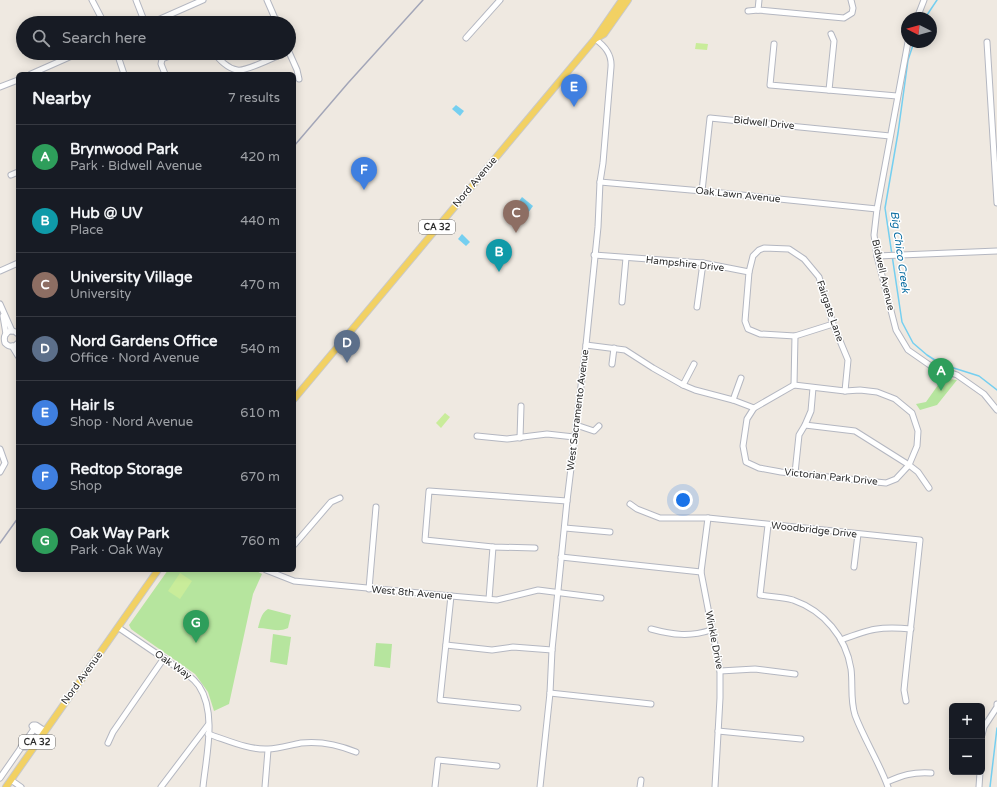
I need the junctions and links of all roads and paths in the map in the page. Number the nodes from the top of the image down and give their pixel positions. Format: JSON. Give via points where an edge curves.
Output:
{"nodes":[{"id":1,"x":92,"y":0,"type":"edge"},
{"id":2,"x":136,"y":0,"type":"edge"},
{"id":3,"x":203,"y":0,"type":"edge"},
{"id":4,"x":267,"y":0,"type":"edge"},
{"id":5,"x":500,"y":0,"type":"edge"},
{"id":6,"x":622,"y":0,"type":"edge"},
{"id":7,"x":628,"y":0,"type":"edge"},
{"id":8,"x":758,"y":0,"type":"edge"},
{"id":9,"x":851,"y":0,"type":"edge"},
{"id":10,"x":924,"y":0,"type":"edge"},
{"id":11,"x":758,"y":10,"type":"junction"},
{"id":12,"x":748,"y":11,"type":"dead end"},
{"id":13,"x":919,"y":12,"type":"edge"},
{"id":14,"x":100,"y":16,"type":"edge"},
{"id":15,"x":142,"y":16,"type":"edge"},
{"id":16,"x":167,"y":16,"type":"edge"},
{"id":17,"x":274,"y":16,"type":"edge"},
{"id":18,"x":831,"y":34,"type":"dead end"},
{"id":19,"x":466,"y":38,"type":"dead end"},
{"id":20,"x":595,"y":39,"type":"junction"},
{"id":21,"x":987,"y":42,"type":"dead end"},
{"id":22,"x":774,"y":44,"type":"dead end"},
{"id":23,"x":907,"y":48,"type":"edge"},
{"id":24,"x":63,"y":60,"type":"edge"},
{"id":25,"x":119,"y":60,"type":"edge"},
{"id":26,"x":162,"y":60,"type":"edge"},
{"id":27,"x":222,"y":60,"type":"edge"},
{"id":28,"x":267,"y":60,"type":"edge"},
{"id":29,"x":293,"y":60,"type":"edge"},
{"id":30,"x":36,"y":72,"type":"edge"},
{"id":31,"x":123,"y":72,"type":"edge"},
{"id":32,"x":164,"y":72,"type":"edge"},
{"id":33,"x":299,"y":79,"type":"dead end"},
{"id":34,"x":16,"y":81,"type":"edge"},
{"id":35,"x":0,"y":88,"type":"edge"},
{"id":36,"x":829,"y":90,"type":"junction"},
{"id":37,"x":897,"y":96,"type":"junction"},
{"id":38,"x":890,"y":136,"type":"junction"},
{"id":39,"x":16,"y":173,"type":"edge"},
{"id":40,"x":12,"y":175,"type":"dead end"},
{"id":41,"x":600,"y":182,"type":"junction"},
{"id":42,"x":702,"y":191,"type":"junction"},
{"id":43,"x":997,"y":203,"type":"edge"},
{"id":44,"x":876,"y":208,"type":"junction"},
{"id":45,"x":997,"y":251,"type":"edge"},
{"id":46,"x":594,"y":256,"type":"junction"},
{"id":47,"x":877,"y":256,"type":"junction"},
{"id":48,"x":626,"y":258,"type":"junction"},
{"id":49,"x":703,"y":263,"type":"junction"},
{"id":50,"x":16,"y":264,"type":"edge"},
{"id":51,"x":0,"y":271,"type":"edge"},
{"id":52,"x":749,"y":272,"type":"junction"},
{"id":53,"x":622,"y":302,"type":"dead end"},
{"id":54,"x":0,"y":305,"type":"edge"},
{"id":55,"x":697,"y":306,"type":"dead end"},
{"id":56,"x":833,"y":324,"type":"junction"},
{"id":57,"x":16,"y":332,"type":"edge"},
{"id":58,"x":3,"y":336,"type":"edge"},
{"id":59,"x":795,"y":336,"type":"junction"},
{"id":60,"x":2,"y":343,"type":"edge"},
{"id":61,"x":16,"y":344,"type":"edge"},
{"id":62,"x":586,"y":345,"type":"junction"},
{"id":63,"x":12,"y":346,"type":"junction"},
{"id":64,"x":614,"y":348,"type":"junction"},
{"id":65,"x":16,"y":353,"type":"edge"},
{"id":66,"x":612,"y":364,"type":"dead end"},
{"id":67,"x":694,"y":364,"type":"dead end"},
{"id":68,"x":741,"y":378,"type":"dead end"},
{"id":69,"x":683,"y":385,"type":"junction"},
{"id":70,"x":794,"y":385,"type":"junction"},
{"id":71,"x":813,"y":388,"type":"junction"},
{"id":72,"x":845,"y":391,"type":"junction"},
{"id":73,"x":296,"y":397,"type":"edge"},
{"id":74,"x":732,"y":400,"type":"junction"},
{"id":75,"x":520,"y":406,"type":"dead end"},
{"id":76,"x":754,"y":408,"type":"junction"},
{"id":77,"x":997,"y":410,"type":"edge"},
{"id":78,"x":805,"y":424,"type":"junction"},
{"id":79,"x":576,"y":425,"type":"junction"},
{"id":80,"x":599,"y":426,"type":"dead end"},
{"id":81,"x":478,"y":436,"type":"dead end"},
{"id":82,"x":574,"y":437,"type":"junction"},
{"id":83,"x":520,"y":438,"type":"junction"},
{"id":84,"x":0,"y":449,"type":"edge"},
{"id":85,"x":909,"y":465,"type":"junction"},
{"id":86,"x":0,"y":472,"type":"edge"},
{"id":87,"x":795,"y":473,"type":"junction"},
{"id":88,"x":929,"y":488,"type":"dead end"},
{"id":89,"x":340,"y":498,"type":"dead end"},
{"id":90,"x":567,"y":502,"type":"junction"},
{"id":91,"x":630,"y":504,"type":"dead end"},
{"id":92,"x":376,"y":507,"type":"dead end"},
{"id":93,"x":708,"y":518,"type":"junction"},
{"id":94,"x":768,"y":525,"type":"junction"},
{"id":95,"x":565,"y":528,"type":"junction"},
{"id":96,"x":610,"y":532,"type":"dead end"},
{"id":97,"x":858,"y":534,"type":"junction"},
{"id":98,"x":296,"y":543,"type":"edge"},
{"id":99,"x":493,"y":547,"type":"junction"},
{"id":100,"x":535,"y":548,"type":"dead end"},
{"id":101,"x":562,"y":557,"type":"junction"},
{"id":102,"x":854,"y":567,"type":"dead end"},
{"id":103,"x":157,"y":572,"type":"edge"},
{"id":104,"x":275,"y":572,"type":"edge"},
{"id":105,"x":700,"y":572,"type":"junction"},
{"id":106,"x":369,"y":589,"type":"junction"},
{"id":107,"x":559,"y":592,"type":"junction"},
{"id":108,"x":451,"y":596,"type":"junction"},
{"id":109,"x":600,"y":598,"type":"dead end"},
{"id":110,"x":489,"y":599,"type":"junction"},
{"id":111,"x":119,"y":628,"type":"junction"},
{"id":112,"x":651,"y":629,"type":"dead end"},
{"id":113,"x":711,"y":630,"type":"junction"},
{"id":114,"x":910,"y":630,"type":"junction"},
{"id":115,"x":841,"y":640,"type":"junction"},
{"id":116,"x":446,"y":645,"type":"junction"},
{"id":117,"x":552,"y":650,"type":"junction"},
{"id":118,"x":164,"y":658,"type":"junction"},
{"id":119,"x":720,"y":671,"type":"junction"},
{"id":120,"x":795,"y":674,"type":"dead end"},
{"id":121,"x":550,"y":693,"type":"junction"},
{"id":122,"x":906,"y":701,"type":"dead end"},
{"id":123,"x":651,"y":704,"type":"dead end"},
{"id":124,"x":997,"y":704,"type":"edge"},
{"id":125,"x":518,"y":708,"type":"dead end"},
{"id":126,"x":209,"y":724,"type":"junction"},
{"id":127,"x":985,"y":725,"type":"edge"},
{"id":128,"x":718,"y":731,"type":"junction"},
{"id":129,"x":43,"y":733,"type":"junction"},
{"id":130,"x":208,"y":734,"type":"junction"},
{"id":131,"x":801,"y":739,"type":"dead end"},
{"id":132,"x":108,"y":744,"type":"dead end"},
{"id":133,"x":34,"y":746,"type":"junction"},
{"id":134,"x":21,"y":747,"type":"junction"},
{"id":135,"x":268,"y":750,"type":"junction"},
{"id":136,"x":356,"y":752,"type":"dead end"},
{"id":137,"x":497,"y":766,"type":"dead end"},
{"id":138,"x":931,"y":773,"type":"dead end"},
{"id":139,"x":980,"y":775,"type":"edge"},
{"id":140,"x":0,"y":778,"type":"edge"},
{"id":141,"x":11,"y":780,"type":"junction"},
{"id":142,"x":641,"y":780,"type":"dead end"},
{"id":143,"x":887,"y":785,"type":"edge"},
{"id":144,"x":6,"y":787,"type":"edge"},
{"id":145,"x":21,"y":787,"type":"edge"},
{"id":146,"x":161,"y":787,"type":"edge"},
{"id":147,"x":203,"y":787,"type":"edge"},
{"id":148,"x":265,"y":787,"type":"edge"},
{"id":149,"x":435,"y":787,"type":"edge"},
{"id":150,"x":540,"y":787,"type":"edge"},
{"id":151,"x":640,"y":787,"type":"edge"},
{"id":152,"x":715,"y":787,"type":"edge"},
{"id":153,"x":979,"y":787,"type":"edge"}],
"edges":[{"from":1,"to":14,"type":"street"},
{"from":2,"to":15,"type":"street"},
{"from":3,"to":16,"type":"street"},
{"from":4,"to":17,"type":"street"},
{"from":5,"to":19,"type":"street"},
{"from":6,"to":20,"type":"main road","name":"Nord Avenue","number":"CA 32"},
{"from":7,"to":20,"type":"main road","name":"Nord Avenue","number":"CA 32","via":[[604,34]]},
{"from":8,"to":11,"type":"street"},
{"from":9,"to":11,"type":"street","via":[[852,13],[844,18]]},
{"from":10,"to":13,"type":"street"},
{"from":11,"to":12,"type":"street"},
{"from":18,"to":36,"type":"street","via":[[834,41]]},
{"from":20,"to":41,"type":"street","name":"West Sacramento Avenue","via":[[602,44],[612,60]]},
{"from":20,"to":73,"type":"main road","name":"Nord Avenue","number":"CA 32"},
{"from":21,"to":43,"type":"street"},
{"from":22,"to":36,"type":"street","via":[[770,85]]},
{"from":23,"to":37,"type":"street","name":"Bidwell Avenue"},
{"from":24,"to":30,"type":"street"},
{"from":25,"to":31,"type":"street"},
{"from":26,"to":32,"type":"street"},
{"from":27,"to":28,"type":"street","via":[[229,67],[238,70]]},
{"from":29,"to":33,"type":"street"},
{"from":34,"to":35,"type":"street"},
{"from":36,"to":37,"type":"street"},
{"from":37,"to":38,"type":"street","name":"Bidwell Avenue"},
{"from":38,"to":42,"type":"street","name":"Bidwell Drive","via":[[710,118]]},
{"from":38,"to":44,"type":"street","name":"Bidwell Avenue"},
{"from":39,"to":40,"type":"street"},
{"from":41,"to":42,"type":"street","name":"Oak Lawn Avenue"},
{"from":41,"to":46,"type":"street","name":"West Sacramento Avenue"},
{"from":42,"to":44,"type":"street","name":"Oak Lawn Avenue"},
{"from":44,"to":47,"type":"street","name":"Bidwell Avenue","via":[[874,235]]},
{"from":45,"to":47,"type":"street"},
{"from":46,"to":48,"type":"street","name":"Hampshire Drive"},
{"from":46,"to":62,"type":"street","name":"West Sacramento Avenue"},
{"from":47,"to":77,"type":"street","name":"Bidwell Avenue","via":[[896,330],[908,350],[931,366],[958,375],[984,394]]},
{"from":48,"to":49,"type":"street","name":"Hampshire Drive"},
{"from":48,"to":53,"type":"street"},
{"from":49,"to":52,"type":"street","name":"Hampshire Drive"},
{"from":49,"to":55,"type":"street"},
{"from":50,"to":51,"type":"street"},
{"from":52,"to":56,"type":"street","name":"Fairgate Lane","via":[[753,256],[759,250],[789,249],[804,259],[819,276]]},
{"from":52,"to":59,"type":"street","via":[[745,321],[748,329],[760,334]]},
{"from":54,"to":57,"type":"street"},
{"from":54,"to":58,"type":"street"},
{"from":56,"to":59,"type":"street"},
{"from":56,"to":72,"type":"street","name":"Fairgate Lane","via":[[848,360]]},
{"from":57,"to":58,"type":"street"},
{"from":58,"to":60,"type":"street"},
{"from":59,"to":70,"type":"street"},
{"from":60,"to":63,"type":"street"},
{"from":61,"to":63,"type":"street"},
{"from":62,"to":64,"type":"street"},
{"from":62,"to":79,"type":"street","name":"West Sacramento Avenue"},
{"from":63,"to":65,"type":"street"},
{"from":64,"to":66,"type":"street"},
{"from":64,"to":69,"type":"street","via":[[625,350]]},
{"from":67,"to":69,"type":"street"},
{"from":68,"to":74,"type":"street"},
{"from":69,"to":74,"type":"street"},
{"from":70,"to":71,"type":"street","name":"Victorian Park Drive"},
{"from":70,"to":76,"type":"street"},
{"from":71,"to":72,"type":"street","name":"Victorian Park Drive"},
{"from":71,"to":78,"type":"street","via":[[811,410]]},
{"from":72,"to":85,"type":"street","name":"Victorian Park Drive","via":[[877,392],[895,400],[912,413],[918,431],[917,446]]},
{"from":74,"to":76,"type":"street"},
{"from":75,"to":83,"type":"street"},
{"from":76,"to":87,"type":"street","name":"Victorian Park Drive","via":[[747,418],[743,446],[746,462],[759,468]]},
{"from":78,"to":85,"type":"street","via":[[855,431]]},
{"from":78,"to":87,"type":"street","via":[[799,435]]},
{"from":79,"to":80,"type":"street","via":[[594,431]]},
{"from":79,"to":82,"type":"street","name":"West Sacramento Avenue"},
{"from":81,"to":83,"type":"street"},
{"from":82,"to":83,"type":"street","via":[[547,434]]},
{"from":82,"to":90,"type":"street","name":"West Sacramento Avenue"},
{"from":84,"to":86,"type":"street","via":[[6,463]]},
{"from":85,"to":87,"type":"street","name":"Victorian Park Drive","via":[[896,479],[886,483]]},
{"from":85,"to":88,"type":"street","via":[[918,472]]},
{"from":89,"to":98,"type":"street","via":[[331,502]]},
{"from":90,"to":95,"type":"street","name":"West Sacramento Avenue"},
{"from":90,"to":99,"type":"street","via":[[429,490],[425,540]]},
{"from":91,"to":93,"type":"street","name":"Woodbridge Drive","via":[[660,518]]},
{"from":92,"to":106,"type":"street"},
{"from":93,"to":94,"type":"street","name":"Woodbridge Drive"},
{"from":93,"to":105,"type":"street","name":"Winkle Drive"},
{"from":94,"to":97,"type":"street","name":"Woodbridge Drive"},
{"from":94,"to":115,"type":"street","via":[[760,595],[792,600],[813,610],[831,624]]},
{"from":95,"to":96,"type":"street"},
{"from":95,"to":101,"type":"street","name":"West Sacramento Avenue"},
{"from":97,"to":102,"type":"street"},
{"from":97,"to":114,"type":"street","name":"Woodbridge Drive","via":[[920,540]]},
{"from":99,"to":100,"type":"street"},
{"from":99,"to":110,"type":"street"},
{"from":101,"to":105,"type":"street"},
{"from":101,"to":107,"type":"street","name":"West Sacramento Avenue"},
{"from":103,"to":111,"type":"main road","name":"Nord Avenue","number":"CA 32"},
{"from":104,"to":106,"type":"street","name":"West 8th Avenue","via":[[294,581]]},
{"from":105,"to":113,"type":"street","name":"Winkle Drive"},
{"from":106,"to":108,"type":"street","name":"West 8th Avenue"},
{"from":107,"to":109,"type":"street","name":"West 8th Avenue"},
{"from":107,"to":110,"type":"street","name":"West 8th Avenue","via":[[538,590],[498,600]]},
{"from":107,"to":117,"type":"street","name":"West Sacramento Avenue"},
{"from":108,"to":110,"type":"street","name":"West 8th Avenue"},
{"from":108,"to":116,"type":"street"},
{"from":111,"to":118,"type":"street","name":"Oak Way"},
{"from":111,"to":129,"type":"main road","name":"Nord Avenue","number":"CA 32"},
{"from":112,"to":113,"type":"street","via":[[684,635]]},
{"from":113,"to":119,"type":"street","name":"Winkle Drive"},
{"from":114,"to":115,"type":"street","via":[[878,628]]},
{"from":114,"to":122,"type":"street","via":[[904,690]]},
{"from":115,"to":143,"type":"street","via":[[850,662],[851,695],[855,715]]},
{"from":116,"to":117,"type":"street","via":[[492,650],[514,647]]},
{"from":116,"to":125,"type":"street","via":[[440,700]]},
{"from":117,"to":121,"type":"street","name":"West Sacramento Avenue"},
{"from":118,"to":126,"type":"street","name":"Oak Way","via":[[198,684],[207,703]]},
{"from":118,"to":132,"type":"street","via":[[113,732]]},
{"from":119,"to":120,"type":"street","via":[[755,669]]},
{"from":119,"to":128,"type":"street","name":"Winkle Drive"},
{"from":121,"to":123,"type":"street"},
{"from":121,"to":150,"type":"street","name":"West Sacramento Avenue"},
{"from":124,"to":127,"type":"street","via":[[997,708]]},
{"from":126,"to":130,"type":"street","name":"Oak Way"},
{"from":126,"to":146,"type":"street"},
{"from":128,"to":131,"type":"street"},
{"from":128,"to":152,"type":"street","name":"Winkle Drive"},
{"from":129,"to":133,"type":"main road","name":"Nord Avenue","number":"CA 32"},
{"from":129,"to":134,"type":"street","via":[[36,725]]},
{"from":130,"to":135,"type":"street","via":[[250,748]]},
{"from":130,"to":147,"type":"street","name":"Oak Way"},
{"from":133,"to":134,"type":"street"},
{"from":133,"to":141,"type":"main road","name":"Nord Avenue","number":"CA 32"},
{"from":134,"to":140,"type":"street"},
{"from":135,"to":136,"type":"street","via":[[303,743],[340,746]]},
{"from":135,"to":148,"type":"street"},
{"from":137,"to":149,"type":"street","via":[[438,760]]},
{"from":138,"to":143,"type":"street","via":[[905,774]]},
{"from":139,"to":153,"type":"street"},
{"from":141,"to":144,"type":"main road","name":"Nord Avenue","number":"CA 32"},
{"from":141,"to":145,"type":"street"},
{"from":142,"to":151,"type":"street"}]}
